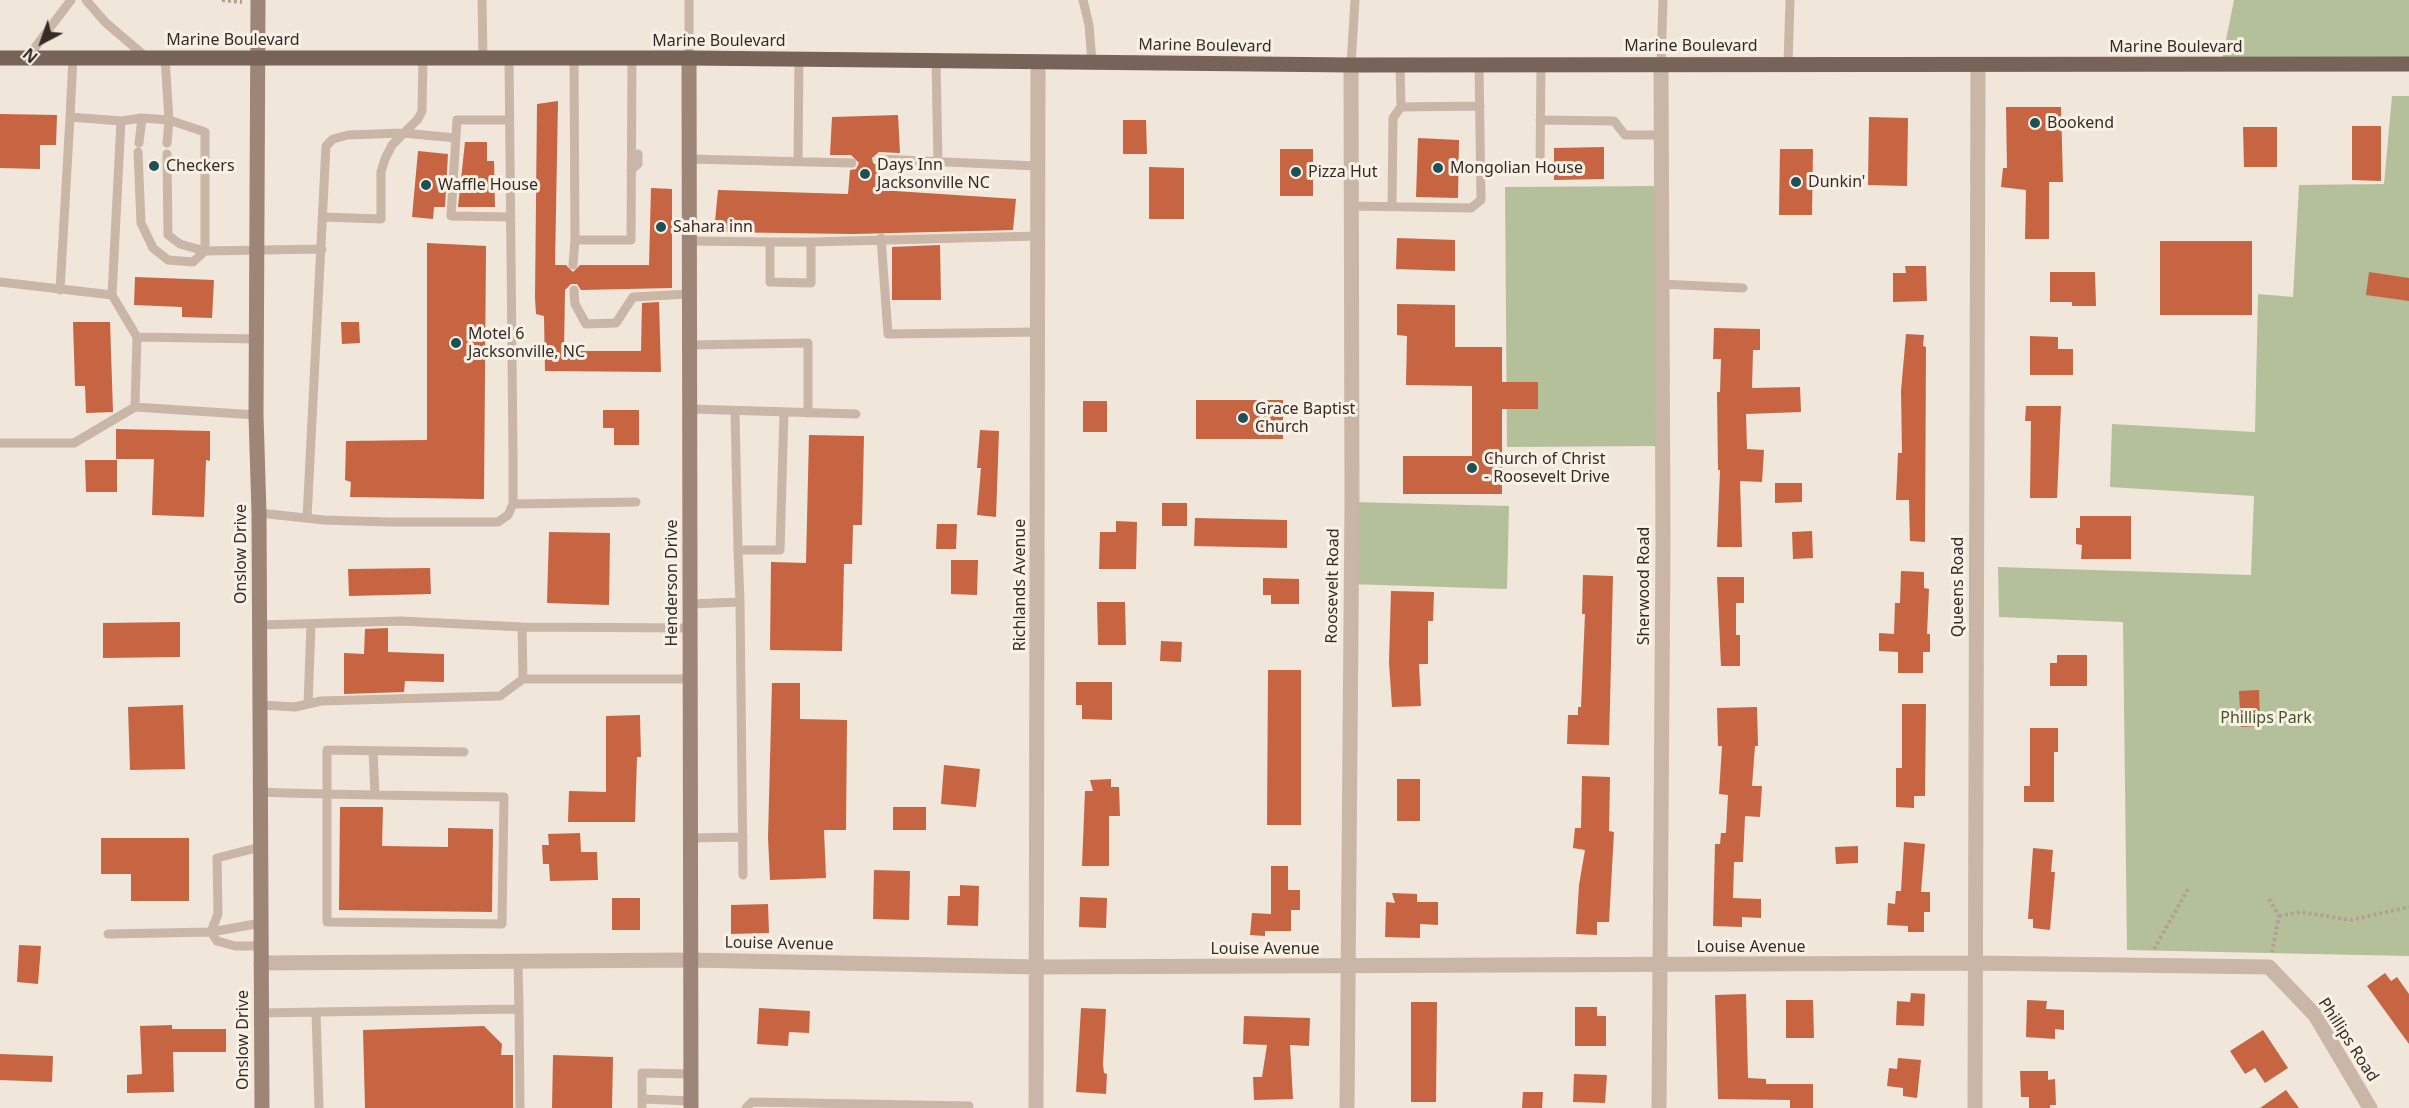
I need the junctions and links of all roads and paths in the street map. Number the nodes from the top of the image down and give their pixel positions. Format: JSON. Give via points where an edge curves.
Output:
{"nodes":[{"id":1,"x":70,"y":0,"type":"edge"},
{"id":2,"x":86,"y":0,"type":"edge"},
{"id":3,"x":258,"y":0,"type":"edge"},
{"id":4,"x":482,"y":0,"type":"edge"},
{"id":5,"x":689,"y":0,"type":"edge"},
{"id":6,"x":1083,"y":0,"type":"edge"},
{"id":7,"x":1355,"y":0,"type":"edge"},
{"id":8,"x":1663,"y":0,"type":"edge"},
{"id":9,"x":1790,"y":0,"type":"edge"},
{"id":10,"x":0,"y":58,"type":"edge"},
{"id":11,"x":27,"y":58,"type":"junction"},
{"id":12,"x":73,"y":58,"type":"junction"},
{"id":13,"x":147,"y":58,"type":"junction"},
{"id":14,"x":165,"y":58,"type":"junction"},
{"id":15,"x":258,"y":58,"type":"junction"},
{"id":16,"x":423,"y":58,"type":"junction"},
{"id":17,"x":483,"y":58,"type":"junction"},
{"id":18,"x":509,"y":58,"type":"junction"},
{"id":19,"x":574,"y":58,"type":"junction"},
{"id":20,"x":632,"y":58,"type":"junction"},
{"id":21,"x":689,"y":58,"type":"junction"},
{"id":22,"x":799,"y":59,"type":"junction"},
{"id":23,"x":936,"y":61,"type":"junction"},
{"id":24,"x":1038,"y":62,"type":"junction"},
{"id":25,"x":1092,"y":62,"type":"junction"},
{"id":26,"x":1541,"y":64,"type":"junction"},
{"id":27,"x":1661,"y":64,"type":"junction"},
{"id":28,"x":1788,"y":64,"type":"junction"},
{"id":29,"x":2409,"y":64,"type":"edge"},
{"id":30,"x":1351,"y":65,"type":"junction"},
{"id":31,"x":1400,"y":65,"type":"junction"},
{"id":32,"x":1479,"y":65,"type":"junction"},
{"id":33,"x":1978,"y":65,"type":"junction"},
{"id":34,"x":1480,"y":106,"type":"junction"},
{"id":35,"x":1401,"y":107,"type":"junction"},
{"id":36,"x":70,"y":117,"type":"junction"},
{"id":37,"x":141,"y":118,"type":"junction"},
{"id":38,"x":632,"y":119,"type":"junction"},
{"id":39,"x":169,"y":120,"type":"junction"},
{"id":40,"x":510,"y":120,"type":"junction"},
{"id":41,"x":1540,"y":120,"type":"junction"},
{"id":42,"x":121,"y":121,"type":"junction"},
{"id":43,"x":639,"y":131,"type":"dead end"},
{"id":44,"x":403,"y":133,"type":"junction"},
{"id":45,"x":1661,"y":135,"type":"junction"},
{"id":46,"x":456,"y":138,"type":"junction"},
{"id":47,"x":167,"y":143,"type":"dead end"},
{"id":48,"x":167,"y":154,"type":"dead end"},
{"id":49,"x":639,"y":154,"type":"dead end"},
{"id":50,"x":690,"y":159,"type":"junction"},
{"id":51,"x":879,"y":159,"type":"dead end"},
{"id":52,"x":798,"y":162,"type":"junction"},
{"id":53,"x":852,"y":163,"type":"dead end"},
{"id":54,"x":938,"y":164,"type":"junction"},
{"id":55,"x":1037,"y":166,"type":"junction"},
{"id":56,"x":1540,"y":167,"type":"dead end"},
{"id":57,"x":631,"y":170,"type":"junction"},
{"id":58,"x":1350,"y":206,"type":"junction"},
{"id":59,"x":1392,"y":206,"type":"junction"},
{"id":60,"x":323,"y":217,"type":"junction"},
{"id":61,"x":511,"y":217,"type":"junction"},
{"id":62,"x":1037,"y":236,"type":"junction"},
{"id":63,"x":881,"y":238,"type":"junction"},
{"id":64,"x":575,"y":240,"type":"junction"},
{"id":65,"x":689,"y":241,"type":"junction"},
{"id":66,"x":770,"y":242,"type":"junction"},
{"id":67,"x":811,"y":242,"type":"junction"},
{"id":68,"x":258,"y":249,"type":"junction"},
{"id":69,"x":322,"y":249,"type":"junction"},
{"id":70,"x":205,"y":251,"type":"junction"},
{"id":71,"x":573,"y":265,"type":"dead end"},
{"id":72,"x":0,"y":282,"type":"edge"},
{"id":73,"x":1661,"y":284,"type":"junction"},
{"id":74,"x":1743,"y":288,"type":"dead end"},
{"id":75,"x":60,"y":290,"type":"junction"},
{"id":76,"x":574,"y":290,"type":"dead end"},
{"id":77,"x":690,"y":294,"type":"junction"},
{"id":78,"x":112,"y":295,"type":"junction"},
{"id":79,"x":1038,"y":332,"type":"junction"},
{"id":80,"x":137,"y":337,"type":"junction"},
{"id":81,"x":257,"y":339,"type":"junction"},
{"id":82,"x":690,"y":345,"type":"junction"},
{"id":83,"x":135,"y":407,"type":"junction"},
{"id":84,"x":690,"y":409,"type":"junction"},
{"id":85,"x":735,"y":411,"type":"junction"},
{"id":86,"x":784,"y":412,"type":"junction"},
{"id":87,"x":808,"y":413,"type":"junction"},
{"id":88,"x":856,"y":414,"type":"dead end"},
{"id":89,"x":256,"y":415,"type":"junction"},
{"id":90,"x":0,"y":443,"type":"edge"},
{"id":91,"x":636,"y":502,"type":"dead end"},
{"id":92,"x":513,"y":504,"type":"junction"},
{"id":93,"x":259,"y":513,"type":"junction"},
{"id":94,"x":307,"y":518,"type":"junction"},
{"id":95,"x":738,"y":550,"type":"junction"},
{"id":96,"x":740,"y":602,"type":"junction"},
{"id":97,"x":690,"y":603,"type":"junction"},
{"id":98,"x":260,"y":625,"type":"junction"},
{"id":99,"x":311,"y":625,"type":"junction"},
{"id":100,"x":522,"y":627,"type":"junction"},
{"id":101,"x":690,"y":628,"type":"junction"},
{"id":102,"x":523,"y":679,"type":"junction"},
{"id":103,"x":690,"y":679,"type":"junction"},
{"id":104,"x":308,"y":704,"type":"junction"},
{"id":105,"x":260,"y":705,"type":"junction"},
{"id":106,"x":373,"y":751,"type":"junction"},
{"id":107,"x":464,"y":752,"type":"dead end"},
{"id":108,"x":260,"y":792,"type":"junction"},
{"id":109,"x":327,"y":794,"type":"junction"},
{"id":110,"x":375,"y":795,"type":"junction"},
{"id":111,"x":743,"y":837,"type":"junction"},
{"id":112,"x":690,"y":838,"type":"junction"},
{"id":113,"x":260,"y":847,"type":"junction"},
{"id":114,"x":743,"y":875,"type":"dead end"},
{"id":115,"x":2188,"y":889,"type":"dead end"},
{"id":116,"x":2269,"y":899,"type":"dead end"},
{"id":117,"x":2409,"y":907,"type":"edge"},
{"id":118,"x":2279,"y":916,"type":"junction"},
{"id":119,"x":261,"y":923,"type":"junction"},
{"id":120,"x":211,"y":932,"type":"junction"},
{"id":121,"x":108,"y":934,"type":"dead end"},
{"id":122,"x":261,"y":946,"type":"junction"},
{"id":123,"x":690,"y":960,"type":"junction"},
{"id":124,"x":518,"y":962,"type":"junction"},
{"id":125,"x":261,"y":963,"type":"junction"},
{"id":126,"x":1974,"y":963,"type":"junction"},
{"id":127,"x":1661,"y":965,"type":"junction"},
{"id":128,"x":2144,"y":965,"type":"junction"},
{"id":129,"x":1349,"y":966,"type":"junction"},
{"id":130,"x":1038,"y":967,"type":"junction"},
{"id":131,"x":2269,"y":967,"type":"junction"},
{"id":132,"x":519,"y":1009,"type":"junction"},
{"id":133,"x":316,"y":1012,"type":"junction"},
{"id":134,"x":261,"y":1013,"type":"junction"},
{"id":135,"x":691,"y":1074,"type":"junction"},
{"id":136,"x":642,"y":1103,"type":"edge"},
{"id":137,"x":691,"y":1105,"type":"edge"},
{"id":138,"x":969,"y":1106,"type":"dead end"},
{"id":139,"x":262,"y":1108,"type":"edge"},
{"id":140,"x":319,"y":1108,"type":"edge"},
{"id":141,"x":520,"y":1108,"type":"edge"},
{"id":142,"x":746,"y":1108,"type":"edge"},
{"id":143,"x":1036,"y":1108,"type":"edge"},
{"id":144,"x":1347,"y":1108,"type":"edge"},
{"id":145,"x":1659,"y":1108,"type":"edge"},
{"id":146,"x":1975,"y":1108,"type":"edge"},
{"id":147,"x":2370,"y":1108,"type":"edge"}],
"edges":[{"from":1,"to":11,"type":"lane"},
{"from":2,"to":13,"type":"lane"},
{"from":3,"to":15,"type":"main road","name":"Onslow Drive"},
{"from":4,"to":17,"type":"lane"},
{"from":5,"to":21,"type":"lane"},
{"from":6,"to":25,"type":"lane"},
{"from":7,"to":30,"type":"lane"},
{"from":8,"to":27,"type":"lane"},
{"from":9,"to":28,"type":"lane"},
{"from":10,"to":11,"type":"main road","name":"Marine Boulevard"},
{"from":11,"to":12,"type":"main road","name":"Marine Boulevard"},
{"from":12,"to":13,"type":"main road","name":"Marine Boulevard"},
{"from":12,"to":36,"type":"lane"},
{"from":13,"to":14,"type":"main road","name":"Marine Boulevard"},
{"from":14,"to":15,"type":"main road","name":"Marine Boulevard"},
{"from":14,"to":39,"type":"lane"},
{"from":15,"to":16,"type":"main road","name":"Marine Boulevard"},
{"from":15,"to":68,"type":"main road","name":"Onslow Drive"},
{"from":16,"to":17,"type":"main road","name":"Marine Boulevard"},
{"from":16,"to":44,"type":"lane","via":[[422,111]]},
{"from":17,"to":18,"type":"main road","name":"Marine Boulevard"},
{"from":18,"to":19,"type":"main road","name":"Marine Boulevard"},
{"from":18,"to":40,"type":"lane"},
{"from":19,"to":20,"type":"main road","name":"Marine Boulevard"},
{"from":19,"to":64,"type":"lane"},
{"from":20,"to":21,"type":"main road","name":"Marine Boulevard"},
{"from":20,"to":38,"type":"lane"},
{"from":21,"to":22,"type":"main road","name":"Marine Boulevard"},
{"from":21,"to":50,"type":"main road","name":"Henderson Drive"},
{"from":22,"to":23,"type":"main road","name":"Marine Boulevard"},
{"from":22,"to":52,"type":"lane"},
{"from":23,"to":24,"type":"main road","name":"Marine Boulevard"},
{"from":23,"to":54,"type":"lane"},
{"from":24,"to":25,"type":"main road","name":"Marine Boulevard"},
{"from":24,"to":55,"type":"street","name":"Richlands Avenue"},
{"from":25,"to":30,"type":"main road","name":"Marine Boulevard"},
{"from":26,"to":27,"type":"main road","name":"Marine Boulevard"},
{"from":26,"to":32,"type":"main road","name":"Marine Boulevard"},
{"from":26,"to":41,"type":"lane"},
{"from":27,"to":28,"type":"main road","name":"Marine Boulevard"},
{"from":27,"to":45,"type":"street","name":"Sherwood Road"},
{"from":28,"to":33,"type":"main road","name":"Marine Boulevard"},
{"from":29,"to":33,"type":"main road","name":"Marine Boulevard"},
{"from":30,"to":31,"type":"main road","name":"Marine Boulevard"},
{"from":30,"to":58,"type":"street","name":"Roosevelt Road"},
{"from":31,"to":32,"type":"main road","name":"Marine Boulevard"},
{"from":31,"to":35,"type":"lane"},
{"from":32,"to":34,"type":"lane"},
{"from":33,"to":126,"type":"street","name":"Queens Road"},
{"from":34,"to":35,"type":"lane"},
{"from":34,"to":59,"type":"lane","via":[[1481,200],[1472,208]]},
{"from":35,"to":59,"type":"lane","via":[[1393,118]]},
{"from":36,"to":42,"type":"lane"},
{"from":36,"to":75,"type":"lane"},
{"from":37,"to":39,"type":"lane"},
{"from":37,"to":42,"type":"lane"},
{"from":37,"to":70,"type":"lane","via":[[141,223],[153,248],[168,260],[193,262]]},
{"from":38,"to":43,"type":"lane"},
{"from":38,"to":57,"type":"lane"},
{"from":39,"to":47,"type":"lane"},
{"from":39,"to":70,"type":"lane","via":[[205,132]]},
{"from":40,"to":46,"type":"lane","via":[[457,120]]},
{"from":40,"to":61,"type":"lane"},
{"from":41,"to":45,"type":"lane","via":[[1614,121],[1625,135]]},
{"from":41,"to":56,"type":"lane"},
{"from":42,"to":78,"type":"lane"},
{"from":44,"to":46,"type":"lane"},
{"from":44,"to":60,"type":"lane","via":[[392,145],[381,172],[381,219]]},
{"from":44,"to":60,"type":"lane","via":[[348,135],[333,139],[326,146]]},
{"from":45,"to":73,"type":"street","name":"Sherwood Road"},
{"from":46,"to":61,"type":"lane","via":[[451,216]]},
{"from":48,"to":70,"type":"lane","via":[[168,235],[180,244]]},
{"from":49,"to":57,"type":"lane","via":[[638,164]]},
{"from":50,"to":52,"type":"lane"},
{"from":50,"to":65,"type":"main road","name":"Henderson Drive"},
{"from":51,"to":54,"type":"lane"},
{"from":52,"to":53,"type":"lane"},
{"from":54,"to":55,"type":"lane"},
{"from":55,"to":62,"type":"street","name":"Richlands Avenue"},
{"from":57,"to":64,"type":"lane","via":[[631,240]]},
{"from":58,"to":59,"type":"lane"},
{"from":58,"to":129,"type":"street","name":"Roosevelt Road"},
{"from":60,"to":69,"type":"lane"},
{"from":61,"to":92,"type":"lane"},
{"from":62,"to":63,"type":"lane"},
{"from":62,"to":79,"type":"street","name":"Richlands Avenue"},
{"from":63,"to":67,"type":"lane"},
{"from":63,"to":79,"type":"lane","via":[[888,334]]},
{"from":64,"to":71,"type":"lane"},
{"from":65,"to":66,"type":"lane"},
{"from":65,"to":77,"type":"main road","name":"Henderson Drive"},
{"from":66,"to":67,"type":"lane"},
{"from":66,"to":67,"type":"lane","via":[[770,282],[811,283]]},
{"from":68,"to":69,"type":"lane"},
{"from":68,"to":70,"type":"lane"},
{"from":68,"to":81,"type":"main road","name":"Onslow Drive"},
{"from":69,"to":94,"type":"lane"},
{"from":72,"to":75,"type":"lane"},
{"from":73,"to":74,"type":"lane"},
{"from":73,"to":127,"type":"street","name":"Sherwood Road"},
{"from":75,"to":78,"type":"lane"},
{"from":76,"to":77,"type":"lane","via":[[575,304],[586,324],[616,323],[633,297]]},
{"from":77,"to":82,"type":"main road","name":"Henderson Drive"},
{"from":78,"to":80,"type":"lane"},
{"from":79,"to":130,"type":"street","name":"Richlands Avenue"},
{"from":80,"to":81,"type":"lane"},
{"from":80,"to":83,"type":"lane"},
{"from":81,"to":89,"type":"main road","name":"Onslow Drive"},
{"from":82,"to":84,"type":"main road","name":"Henderson Drive"},
{"from":82,"to":87,"type":"lane","via":[[808,343]]},
{"from":83,"to":89,"type":"lane"},
{"from":83,"to":90,"type":"lane","via":[[74,444]]},
{"from":84,"to":85,"type":"lane"},
{"from":84,"to":97,"type":"main road","name":"Henderson Drive"},
{"from":85,"to":86,"type":"lane"},
{"from":85,"to":95,"type":"lane"},
{"from":86,"to":87,"type":"lane"},
{"from":86,"to":95,"type":"lane","via":[[780,550]]},
{"from":87,"to":88,"type":"lane"},
{"from":89,"to":93,"type":"main road","name":"Onslow Drive"},
{"from":91,"to":92,"type":"lane"},
{"from":92,"to":94,"type":"lane","via":[[508,515],[498,522]]},
{"from":93,"to":94,"type":"lane"},
{"from":93,"to":98,"type":"main road","name":"Onslow Drive"},
{"from":95,"to":96,"type":"lane"},
{"from":96,"to":97,"type":"lane"},
{"from":96,"to":111,"type":"lane"},
{"from":97,"to":101,"type":"main road","name":"Henderson Drive"},
{"from":98,"to":99,"type":"lane"},
{"from":98,"to":105,"type":"main road","name":"Onslow Drive"},
{"from":99,"to":100,"type":"lane","via":[[401,621]]},
{"from":99,"to":104,"type":"lane"},
{"from":100,"to":101,"type":"lane"},
{"from":100,"to":102,"type":"lane"},
{"from":101,"to":103,"type":"main road","name":"Henderson Drive"},
{"from":102,"to":103,"type":"lane"},
{"from":102,"to":104,"type":"lane","via":[[500,696]]},
{"from":103,"to":112,"type":"main road","name":"Henderson Drive"},
{"from":104,"to":105,"type":"lane"},
{"from":105,"to":108,"type":"main road","name":"Onslow Drive"},
{"from":106,"to":107,"type":"lane"},
{"from":106,"to":109,"type":"lane","via":[[327,750]]},
{"from":106,"to":110,"type":"lane"},
{"from":108,"to":109,"type":"lane"},
{"from":108,"to":113,"type":"main road","name":"Onslow Drive"},
{"from":109,"to":110,"type":"lane"},
{"from":109,"to":110,"type":"lane","via":[[327,922],[502,924],[504,797]]},
{"from":111,"to":112,"type":"lane"},
{"from":111,"to":114,"type":"lane"},
{"from":112,"to":123,"type":"main road","name":"Henderson Drive"},
{"from":113,"to":119,"type":"main road","name":"Onslow Drive"},
{"from":113,"to":120,"type":"lane","via":[[217,858],[218,914]]},
{"from":115,"to":128,"type":"path"},
{"from":116,"to":118,"type":"path"},
{"from":117,"to":118,"type":"path","via":[[2351,920],[2301,912]]},
{"from":118,"to":131,"type":"path"},
{"from":119,"to":120,"type":"lane"},
{"from":119,"to":122,"type":"main road","name":"Onslow Drive"},
{"from":120,"to":121,"type":"lane"},
{"from":120,"to":122,"type":"lane","via":[[217,941]]},
{"from":122,"to":125,"type":"main road","name":"Onslow Drive"},
{"from":123,"to":124,"type":"street","name":"Louise Avenue"},
{"from":123,"to":130,"type":"street","name":"Louise Avenue"},
{"from":123,"to":135,"type":"main road","name":"Henderson Drive"},
{"from":124,"to":125,"type":"street","name":"Louise Avenue"},
{"from":124,"to":132,"type":"lane"},
{"from":125,"to":134,"type":"main road","name":"Onslow Drive"},
{"from":126,"to":127,"type":"street","name":"Louise Avenue"},
{"from":126,"to":128,"type":"street","name":"Louise Avenue"},
{"from":126,"to":146,"type":"street","name":"Queens Road"},
{"from":127,"to":129,"type":"street","name":"Louise Avenue"},
{"from":127,"to":145,"type":"street","name":"Sherwood Road"},
{"from":128,"to":131,"type":"street","name":"Louise Avenue"},
{"from":129,"to":130,"type":"street","name":"Louise Avenue"},
{"from":129,"to":144,"type":"street","name":"Roosevelt Road"},
{"from":130,"to":143,"type":"street","name":"Richlands Avenue"},
{"from":131,"to":147,"type":"street","name":"Phillips Road","via":[[2315,1015]]},
{"from":132,"to":133,"type":"lane"},
{"from":132,"to":141,"type":"lane"},
{"from":133,"to":134,"type":"lane"},
{"from":133,"to":140,"type":"lane"},
{"from":134,"to":139,"type":"main road","name":"Onslow Drive"},
{"from":135,"to":136,"type":"lane","via":[[642,1073]]},
{"from":135,"to":137,"type":"main road","name":"Henderson Drive"},
{"from":136,"to":137,"type":"lane"},
{"from":138,"to":142,"type":"lane","via":[[752,1101]]}]}
